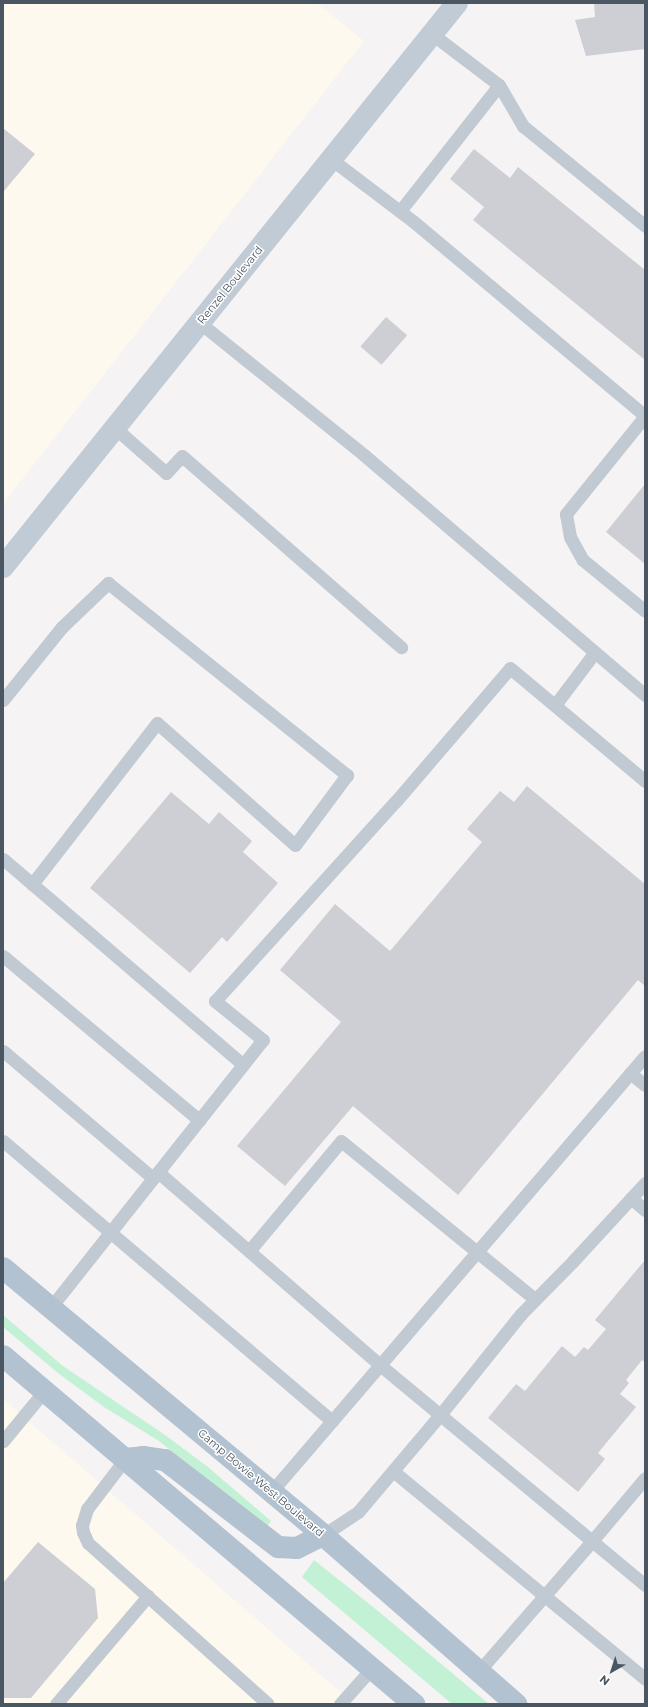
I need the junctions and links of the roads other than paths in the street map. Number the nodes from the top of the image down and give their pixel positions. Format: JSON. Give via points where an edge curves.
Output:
{"nodes":[{"id":1,"x":457,"y":3,"type":"edge"},
{"id":2,"x":432,"y":34,"type":"junction"},
{"id":3,"x":499,"y":85,"type":"junction"},
{"id":4,"x":331,"y":159,"type":"junction"},
{"id":5,"x":400,"y":212,"type":"junction"},
{"id":6,"x":645,"y":226,"type":"edge"},
{"id":7,"x":200,"y":322,"type":"junction"},
{"id":8,"x":645,"y":416,"type":"edge"},
{"id":9,"x":115,"y":428,"type":"junction"},
{"id":10,"x":3,"y":567,"type":"edge"},
{"id":11,"x":645,"y":611,"type":"edge"},
{"id":12,"x":400,"y":647,"type":"dead end"},
{"id":13,"x":595,"y":652,"type":"junction"},
{"id":14,"x":645,"y":695,"type":"edge"},
{"id":15,"x":3,"y":700,"type":"edge"},
{"id":16,"x":555,"y":705,"type":"junction"},
{"id":17,"x":645,"y":781,"type":"edge"},
{"id":18,"x":3,"y":859,"type":"edge"},
{"id":19,"x":32,"y":884,"type":"junction"},
{"id":20,"x":3,"y":956,"type":"edge"},
{"id":21,"x":3,"y":1051,"type":"edge"},
{"id":22,"x":645,"y":1056,"type":"edge"},
{"id":23,"x":243,"y":1065,"type":"junction"},
{"id":24,"x":630,"y":1073,"type":"junction"},
{"id":25,"x":645,"y":1085,"type":"edge"},
{"id":26,"x":199,"y":1120,"type":"junction"},
{"id":27,"x":3,"y":1141,"type":"edge"},
{"id":28,"x":155,"y":1175,"type":"junction"},
{"id":29,"x":645,"y":1183,"type":"edge"},
{"id":30,"x":631,"y":1198,"type":"junction"},
{"id":31,"x":645,"y":1210,"type":"edge"},
{"id":32,"x":110,"y":1233,"type":"junction"},
{"id":33,"x":249,"y":1251,"type":"junction"},
{"id":34,"x":478,"y":1252,"type":"junction"},
{"id":35,"x":3,"y":1268,"type":"edge"},
{"id":36,"x":536,"y":1300,"type":"junction"},
{"id":37,"x":51,"y":1307,"type":"junction"},
{"id":38,"x":3,"y":1356,"type":"edge"},
{"id":39,"x":380,"y":1365,"type":"junction"},
{"id":40,"x":44,"y":1390,"type":"junction"},
{"id":41,"x":440,"y":1415,"type":"junction"},
{"id":42,"x":332,"y":1422,"type":"junction"},
{"id":43,"x":3,"y":1441,"type":"edge"},
{"id":44,"x":125,"y":1459,"type":"junction"},
{"id":45,"x":393,"y":1471,"type":"junction"},
{"id":46,"x":645,"y":1478,"type":"edge"},
{"id":47,"x":272,"y":1492,"type":"junction"},
{"id":48,"x":323,"y":1534,"type":"junction"},
{"id":49,"x":592,"y":1541,"type":"junction"},
{"id":50,"x":645,"y":1585,"type":"edge"},
{"id":51,"x":148,"y":1596,"type":"junction"},
{"id":52,"x":544,"y":1597,"type":"junction"},
{"id":53,"x":372,"y":1668,"type":"junction"},
{"id":54,"x":479,"y":1671,"type":"junction"},
{"id":55,"x":645,"y":1680,"type":"edge"},
{"id":56,"x":411,"y":1702,"type":"edge"},
{"id":57,"x":56,"y":1704,"type":"edge"},
{"id":58,"x":268,"y":1704,"type":"edge"},
{"id":59,"x":340,"y":1704,"type":"edge"},
{"id":60,"x":516,"y":1704,"type":"edge"}],
"edges":[{"from":1,"to":2,"type":"street","name":"Renzel Boulevard"},
{"from":2,"to":3,"type":"lane"},
{"from":2,"to":4,"type":"street","name":"Renzel Boulevard"},
{"from":3,"to":5,"type":"lane"},
{"from":3,"to":6,"type":"lane","via":[[523,126]]},
{"from":4,"to":5,"type":"lane"},
{"from":4,"to":7,"type":"street","name":"Renzel Boulevard"},
{"from":5,"to":8,"type":"lane"},
{"from":7,"to":9,"type":"street","name":"Renzel Boulevard"},
{"from":7,"to":13,"type":"lane","via":[[364,456]]},
{"from":8,"to":11,"type":"lane","via":[[566,514],[570,537],[583,560]]},
{"from":9,"to":10,"type":"street","name":"Renzel Boulevard"},
{"from":9,"to":12,"type":"lane","via":[[166,473],[182,456]]},
{"from":13,"to":14,"type":"lane"},
{"from":13,"to":16,"type":"lane"},
{"from":15,"to":19,"type":"lane","via":[[62,627],[108,583],[347,775],[296,845],[157,723]]},
{"from":16,"to":17,"type":"lane"},
{"from":16,"to":23,"type":"lane","via":[[510,668],[396,800],[215,1001],[262,1040]]},
{"from":18,"to":19,"type":"lane"},
{"from":19,"to":23,"type":"lane"},
{"from":20,"to":26,"type":"lane"},
{"from":21,"to":28,"type":"lane"},
{"from":22,"to":24,"type":"lane"},
{"from":23,"to":26,"type":"lane"},
{"from":24,"to":25,"type":"lane"},
{"from":24,"to":34,"type":"lane"},
{"from":26,"to":28,"type":"lane"},
{"from":27,"to":32,"type":"lane"},
{"from":28,"to":32,"type":"lane"},
{"from":28,"to":33,"type":"lane"},
{"from":29,"to":30,"type":"lane"},
{"from":30,"to":31,"type":"lane"},
{"from":30,"to":36,"type":"lane"},
{"from":32,"to":37,"type":"lane"},
{"from":32,"to":42,"type":"lane"},
{"from":33,"to":34,"type":"lane","via":[[341,1141]]},
{"from":33,"to":39,"type":"lane"},
{"from":34,"to":36,"type":"lane"},
{"from":34,"to":39,"type":"lane"},
{"from":35,"to":37,"type":"main road","name":"Camp Bowie West Boulevard"},
{"from":36,"to":41,"type":"lane","via":[[521,1314]]},
{"from":37,"to":47,"type":"main road","name":"Camp Bowie West Boulevard"},
{"from":38,"to":40,"type":"main road"},
{"from":39,"to":41,"type":"lane"},
{"from":39,"to":42,"type":"lane"},
{"from":40,"to":43,"type":"lane"},
{"from":40,"to":44,"type":"main road"},
{"from":41,"to":45,"type":"lane"},
{"from":41,"to":49,"type":"lane"},
{"from":42,"to":47,"type":"lane"},
{"from":44,"to":48,"type":"main road","via":[[143,1457],[166,1460],[278,1547],[297,1548]]},
{"from":44,"to":51,"type":"lane","via":[[92,1502],[84,1518],[83,1532],[95,1551]]},
{"from":44,"to":53,"type":"main road"},
{"from":45,"to":48,"type":"lane","via":[[358,1512]]},
{"from":45,"to":52,"type":"lane"},
{"from":46,"to":49,"type":"lane"},
{"from":47,"to":48,"type":"main road","name":"Camp Bowie West Boulevard"},
{"from":48,"to":54,"type":"main road","name":"Camp Bowie West Boulevard"},
{"from":49,"to":50,"type":"lane"},
{"from":49,"to":52,"type":"lane"},
{"from":51,"to":57,"type":"lane"},
{"from":51,"to":58,"type":"lane"},
{"from":52,"to":54,"type":"lane"},
{"from":52,"to":55,"type":"lane"},
{"from":53,"to":56,"type":"main road"},
{"from":53,"to":59,"type":"lane"},
{"from":54,"to":60,"type":"main road","name":"Camp Bowie West Boulevard"}]}
